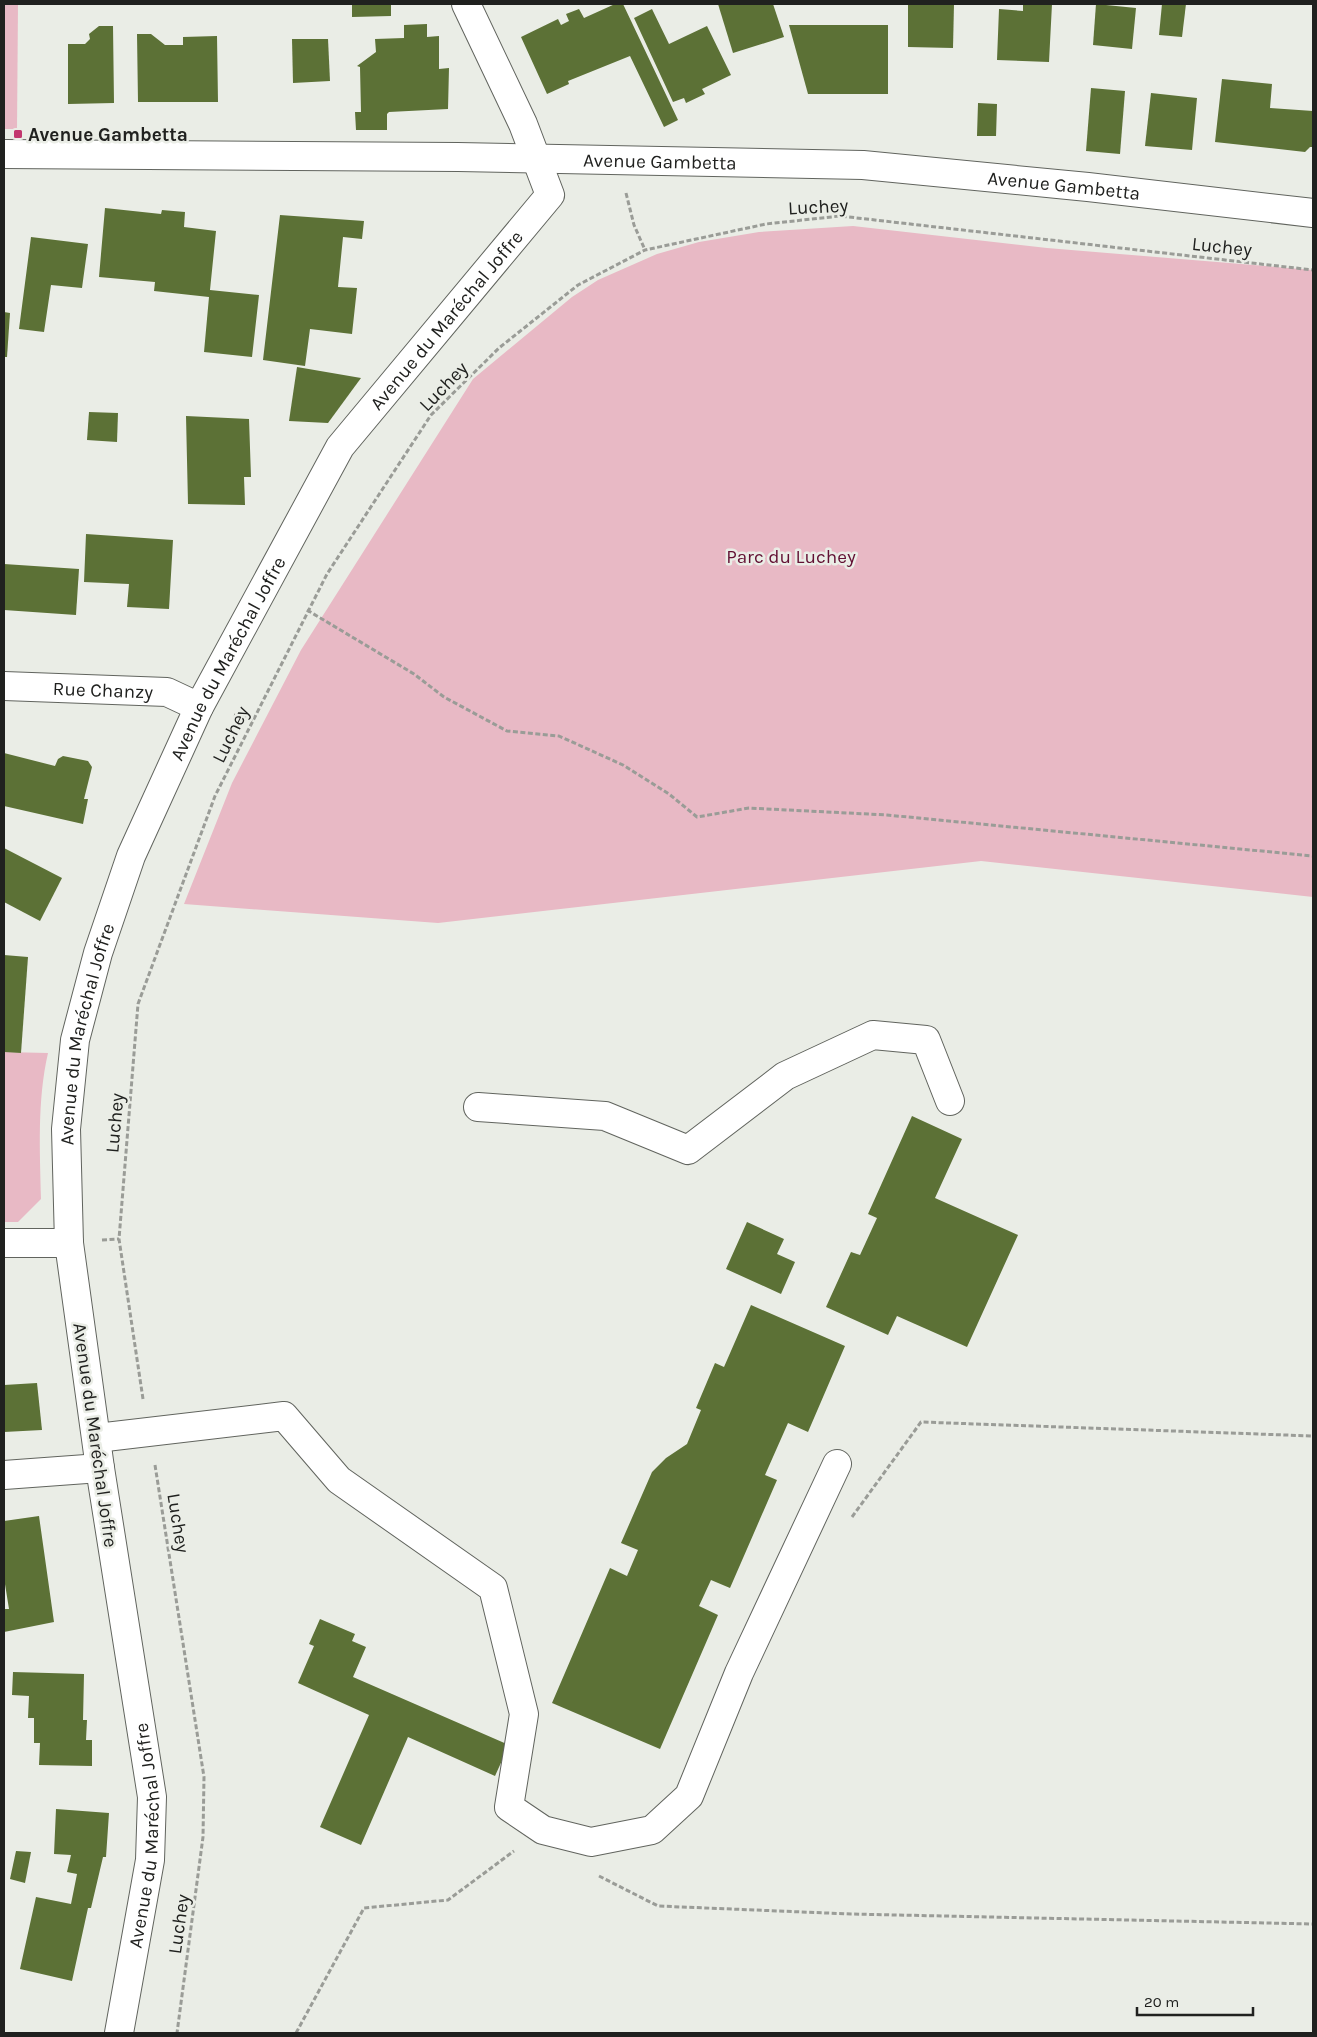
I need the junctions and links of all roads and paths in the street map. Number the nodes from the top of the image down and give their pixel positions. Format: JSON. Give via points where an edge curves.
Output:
{"nodes":[{"id":1,"x":466,"y":4,"type":"edge"},
{"id":2,"x":4,"y":154,"type":"edge"},
{"id":3,"x":537,"y":159,"type":"junction"},
{"id":4,"x":624,"y":161,"type":"junction"},
{"id":5,"x":1313,"y":213,"type":"edge"},
{"id":6,"x":644,"y":250,"type":"junction"},
{"id":7,"x":1313,"y":270,"type":"edge"},
{"id":8,"x":307,"y":610,"type":"junction"},
{"id":9,"x":4,"y":686,"type":"edge"},
{"id":10,"x":199,"y":707,"type":"junction"},
{"id":11,"x":1313,"y":856,"type":"edge"},
{"id":12,"x":950,"y":1101,"type":"dead end"},
{"id":13,"x":478,"y":1107,"type":"dead end"},
{"id":14,"x":4,"y":1243,"type":"edge"},
{"id":15,"x":69,"y":1243,"type":"junction"},
{"id":16,"x":148,"y":1431,"type":"junction"},
{"id":17,"x":1313,"y":1436,"type":"edge"},
{"id":18,"x":96,"y":1438,"type":"junction"},
{"id":19,"x":837,"y":1464,"type":"dead end"},
{"id":20,"x":100,"y":1468,"type":"junction"},
{"id":21,"x":4,"y":1474,"type":"edge"},
{"id":22,"x":850,"y":1519,"type":"dead end"},
{"id":23,"x":543,"y":1830,"type":"junction"},
{"id":24,"x":594,"y":1872,"type":"dead end"},
{"id":25,"x":1313,"y":1924,"type":"edge"},
{"id":26,"x":120,"y":2033,"type":"edge"},
{"id":27,"x":177,"y":2033,"type":"edge"},
{"id":28,"x":296,"y":2033,"type":"edge"}],
"edges":[{"from":1,"to":3,"type":"street"},
{"from":2,"to":3,"type":"street","name":"Avenue Gambetta"},
{"from":3,"to":4,"type":"street","name":"Avenue Gambetta"},
{"from":3,"to":10,"type":"street","name":"Avenue du Maréchal Joffre","via":[[550,195],[340,447]]},
{"from":4,"to":5,"type":"street","name":"Avenue Gambetta","via":[[863,165]]},
{"from":4,"to":6,"type":"path","via":[[624,184]]},
{"from":6,"to":7,"type":"path","name":"Luchey","via":[[766,224],[840,216]]},
{"from":6,"to":8,"type":"path","name":"Luchey","via":[[578,285],[500,348],[431,415]]},
{"from":8,"to":11,"type":"path","via":[[414,674],[444,697],[507,731],[559,736],[623,765],[669,794],[697,817],[749,808],[887,815]]},
{"from":8,"to":16,"type":"path","name":"Luchey","via":[[215,796],[138,1004],[119,1239]]},
{"from":9,"to":10,"type":"street","name":"Rue Chanzy","via":[[168,692]]},
{"from":10,"to":15,"type":"street","name":"Avenue du Maréchal Joffre","via":[[131,856],[98,953],[75,1040],[66,1129]]},
{"from":12,"to":13,"type":"street","via":[[926,1040],[872,1035],[785,1076],[688,1150],[605,1116]]},
{"from":14,"to":15,"type":"street"},
{"from":15,"to":18,"type":"street","name":"Avenue du Maréchal Joffre"},
{"from":16,"to":18,"type":"street"},
{"from":16,"to":23,"type":"street","via":[[284,1416],[339,1480],[493,1588],[524,1714],[510,1807]]},
{"from":16,"to":27,"type":"path","name":"Luchey","via":[[204,1777],[203,1837]]},
{"from":17,"to":22,"type":"path","via":[[921,1422]]},
{"from":18,"to":20,"type":"street","name":"Avenue du Maréchal Joffre"},
{"from":19,"to":23,"type":"street","via":[[739,1673],[689,1796],[652,1830],[591,1842]]},
{"from":20,"to":21,"type":"street"},
{"from":20,"to":26,"type":"street","name":"Avenue du Maréchal Joffre","via":[[152,1797],[150,1860]]},
{"from":23,"to":28,"type":"path","via":[[448,1900],[364,1908]]},
{"from":24,"to":25,"type":"path","via":[[658,1906],[851,1914]]}]}
